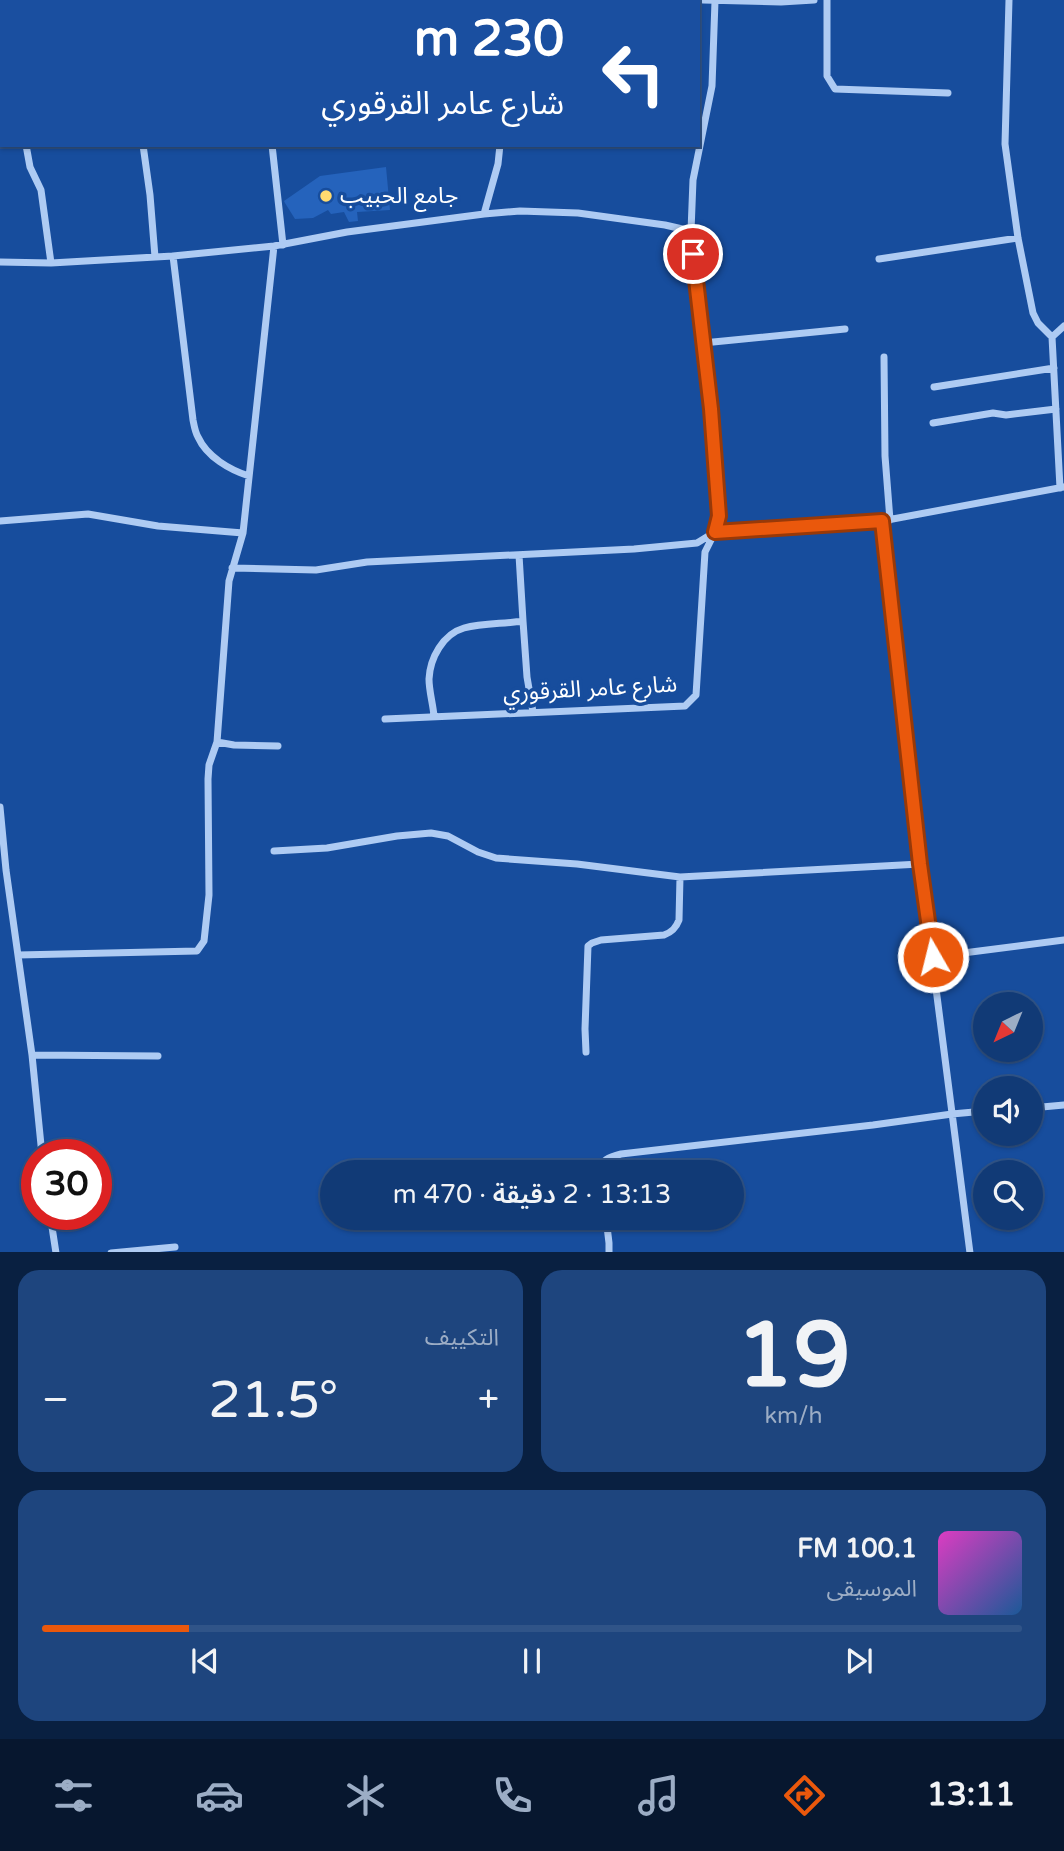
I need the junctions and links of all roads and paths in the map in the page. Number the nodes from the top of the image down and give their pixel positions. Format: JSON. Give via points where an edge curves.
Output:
{"nodes":[{"id":1,"x":703,"y":0,"type":"edge"},
{"id":2,"x":814,"y":0,"type":"edge"},
{"id":3,"x":827,"y":0,"type":"edge"},
{"id":4,"x":1009,"y":0,"type":"edge"},
{"id":5,"x":715,"y":1,"type":"edge"},
{"id":6,"x":948,"y":93,"type":"dead end"},
{"id":7,"x":700,"y":145,"type":"edge"},
{"id":8,"x":26,"y":147,"type":"edge"},
{"id":9,"x":143,"y":147,"type":"edge"},
{"id":10,"x":272,"y":147,"type":"edge"},
{"id":11,"x":500,"y":147,"type":"edge"},
{"id":12,"x":700,"y":147,"type":"edge"},
{"id":13,"x":484,"y":214,"type":"junction"},
{"id":14,"x":691,"y":231,"type":"junction"},
{"id":15,"x":1018,"y":239,"type":"junction"},
{"id":16,"x":283,"y":245,"type":"junction"},
{"id":17,"x":274,"y":246,"type":"junction"},
{"id":18,"x":173,"y":256,"type":"junction"},
{"id":19,"x":155,"y":257,"type":"junction"},
{"id":20,"x":879,"y":259,"type":"dead end"},
{"id":21,"x":0,"y":261,"type":"edge"},
{"id":22,"x":51,"y":263,"type":"junction"},
{"id":23,"x":1064,"y":326,"type":"edge"},
{"id":24,"x":845,"y":329,"type":"dead end"},
{"id":25,"x":1052,"y":337,"type":"junction"},
{"id":26,"x":703,"y":343,"type":"junction"},
{"id":27,"x":884,"y":357,"type":"dead end"},
{"id":28,"x":1054,"y":368,"type":"junction"},
{"id":29,"x":934,"y":387,"type":"dead end"},
{"id":30,"x":1056,"y":409,"type":"junction"},
{"id":31,"x":933,"y":423,"type":"dead end"},
{"id":32,"x":248,"y":476,"type":"junction"},
{"id":33,"x":1062,"y":487,"type":"edge"},
{"id":34,"x":886,"y":520,"type":"junction"},
{"id":35,"x":0,"y":521,"type":"edge"},
{"id":36,"x":715,"y":532,"type":"junction"},
{"id":37,"x":243,"y":533,"type":"junction"},
{"id":38,"x":519,"y":555,"type":"junction"},
{"id":39,"x":232,"y":568,"type":"junction"},
{"id":40,"x":523,"y":621,"type":"junction"},
{"id":41,"x":533,"y":712,"type":"junction"},
{"id":42,"x":434,"y":716,"type":"junction"},
{"id":43,"x":385,"y":719,"type":"dead end"},
{"id":44,"x":217,"y":742,"type":"junction"},
{"id":45,"x":278,"y":746,"type":"dead end"},
{"id":46,"x":0,"y":807,"type":"edge"},
{"id":47,"x":274,"y":850,"type":"dead end"},
{"id":48,"x":920,"y":864,"type":"junction"},
{"id":49,"x":3,"y":871,"type":"edge"},
{"id":50,"x":680,"y":877,"type":"junction"},
{"id":51,"x":1064,"y":940,"type":"edge"},
{"id":52,"x":18,"y":954,"type":"junction"},
{"id":53,"x":933,"y":957,"type":"junction"},
{"id":54,"x":586,"y":1052,"type":"dead end"},
{"id":55,"x":32,"y":1055,"type":"junction"},
{"id":56,"x":158,"y":1056,"type":"dead end"},
{"id":57,"x":1064,"y":1105,"type":"edge"},
{"id":58,"x":1043,"y":1107,"type":"edge"},
{"id":59,"x":973,"y":1112,"type":"edge"},
{"id":60,"x":952,"y":1114,"type":"junction"},
{"id":61,"x":40,"y":1139,"type":"edge"},
{"id":62,"x":605,"y":1160,"type":"edge"},
{"id":63,"x":53,"y":1230,"type":"edge"},
{"id":64,"x":608,"y":1230,"type":"edge"},
{"id":65,"x":175,"y":1247,"type":"dead end"},
{"id":66,"x":56,"y":1252,"type":"edge"},
{"id":67,"x":111,"y":1252,"type":"edge"},
{"id":68,"x":609,"y":1252,"type":"edge"},
{"id":69,"x":970,"y":1252,"type":"edge"}],
"edges":[{"from":1,"to":5,"type":"street"},
{"from":2,"to":5,"type":"street"},
{"from":3,"to":6,"type":"street","via":[[827,76],[835,89]]},
{"from":4,"to":15,"type":"street","via":[[1005,144]]},
{"from":5,"to":7,"type":"street","name":"شارع عامر القرقوري","via":[[712,86]]},
{"from":8,"to":22,"type":"street","via":[[41,190]]},
{"from":9,"to":19,"type":"street"},
{"from":10,"to":16,"type":"street"},
{"from":11,"to":13,"type":"street"},
{"from":12,"to":14,"type":"street","name":"شارع عامر القرقوري"},
{"from":13,"to":14,"type":"street","via":[[578,214]]},
{"from":13,"to":16,"type":"street"},
{"from":14,"to":26,"type":"street","name":"شارع عامر القرقوري"},
{"from":15,"to":20,"type":"street"},
{"from":15,"to":25,"type":"street","via":[[1033,313]]},
{"from":16,"to":17,"type":"street"},
{"from":17,"to":18,"type":"street"},
{"from":17,"to":32,"type":"street"},
{"from":18,"to":19,"type":"street"},
{"from":18,"to":32,"type":"street","via":[[198,438],[229,469]]},
{"from":19,"to":22,"type":"street"},
{"from":21,"to":22,"type":"street"},
{"from":23,"to":25,"type":"street"},
{"from":24,"to":26,"type":"street"},
{"from":25,"to":28,"type":"street"},
{"from":26,"to":36,"type":"street","name":"شارع عامر القرقوري","via":[[719,516]]},
{"from":27,"to":34,"type":"street"},
{"from":28,"to":29,"type":"street"},
{"from":28,"to":30,"type":"street"},
{"from":30,"to":31,"type":"street"},
{"from":30,"to":33,"type":"street"},
{"from":32,"to":37,"type":"street"},
{"from":33,"to":34,"type":"street"},
{"from":34,"to":36,"type":"street"},
{"from":34,"to":48,"type":"street"},
{"from":35,"to":37,"type":"street","via":[[88,514]]},
{"from":36,"to":38,"type":"street","via":[[697,543]]},
{"from":36,"to":41,"type":"street","name":"شارع عامر القرقوري","via":[[705,552],[696,695],[685,706]]},
{"from":37,"to":39,"type":"street"},
{"from":38,"to":39,"type":"street","via":[[316,569]]},
{"from":38,"to":40,"type":"street"},
{"from":39,"to":44,"type":"street"},
{"from":40,"to":41,"type":"street"},
{"from":40,"to":42,"type":"street","via":[[474,626],[449,635],[432,661],[429,678]]},
{"from":41,"to":42,"type":"street","name":"شارع عامر القرقوري"},
{"from":42,"to":43,"type":"street","name":"شارع عامر القرقوري"},
{"from":44,"to":45,"type":"street"},
{"from":44,"to":52,"type":"street","via":[[208,779],[209,895],[204,941],[197,951]]},
{"from":46,"to":49,"type":"street"},
{"from":47,"to":50,"type":"street","via":[[431,834],[448,836],[496,858]]},
{"from":48,"to":50,"type":"street"},
{"from":48,"to":53,"type":"street"},
{"from":49,"to":52,"type":"street"},
{"from":50,"to":54,"type":"street","via":[[679,920],[670,933],[601,940],[588,946]]},
{"from":51,"to":53,"type":"street"},
{"from":52,"to":55,"type":"street"},
{"from":53,"to":60,"type":"street"},
{"from":55,"to":56,"type":"street"},
{"from":55,"to":61,"type":"street"},
{"from":57,"to":58,"type":"street"},
{"from":59,"to":60,"type":"street"},
{"from":60,"to":62,"type":"street","via":[[621,1154]]},
{"from":60,"to":69,"type":"street"},
{"from":63,"to":66,"type":"street"},
{"from":64,"to":68,"type":"street"},
{"from":65,"to":67,"type":"street"}]}
